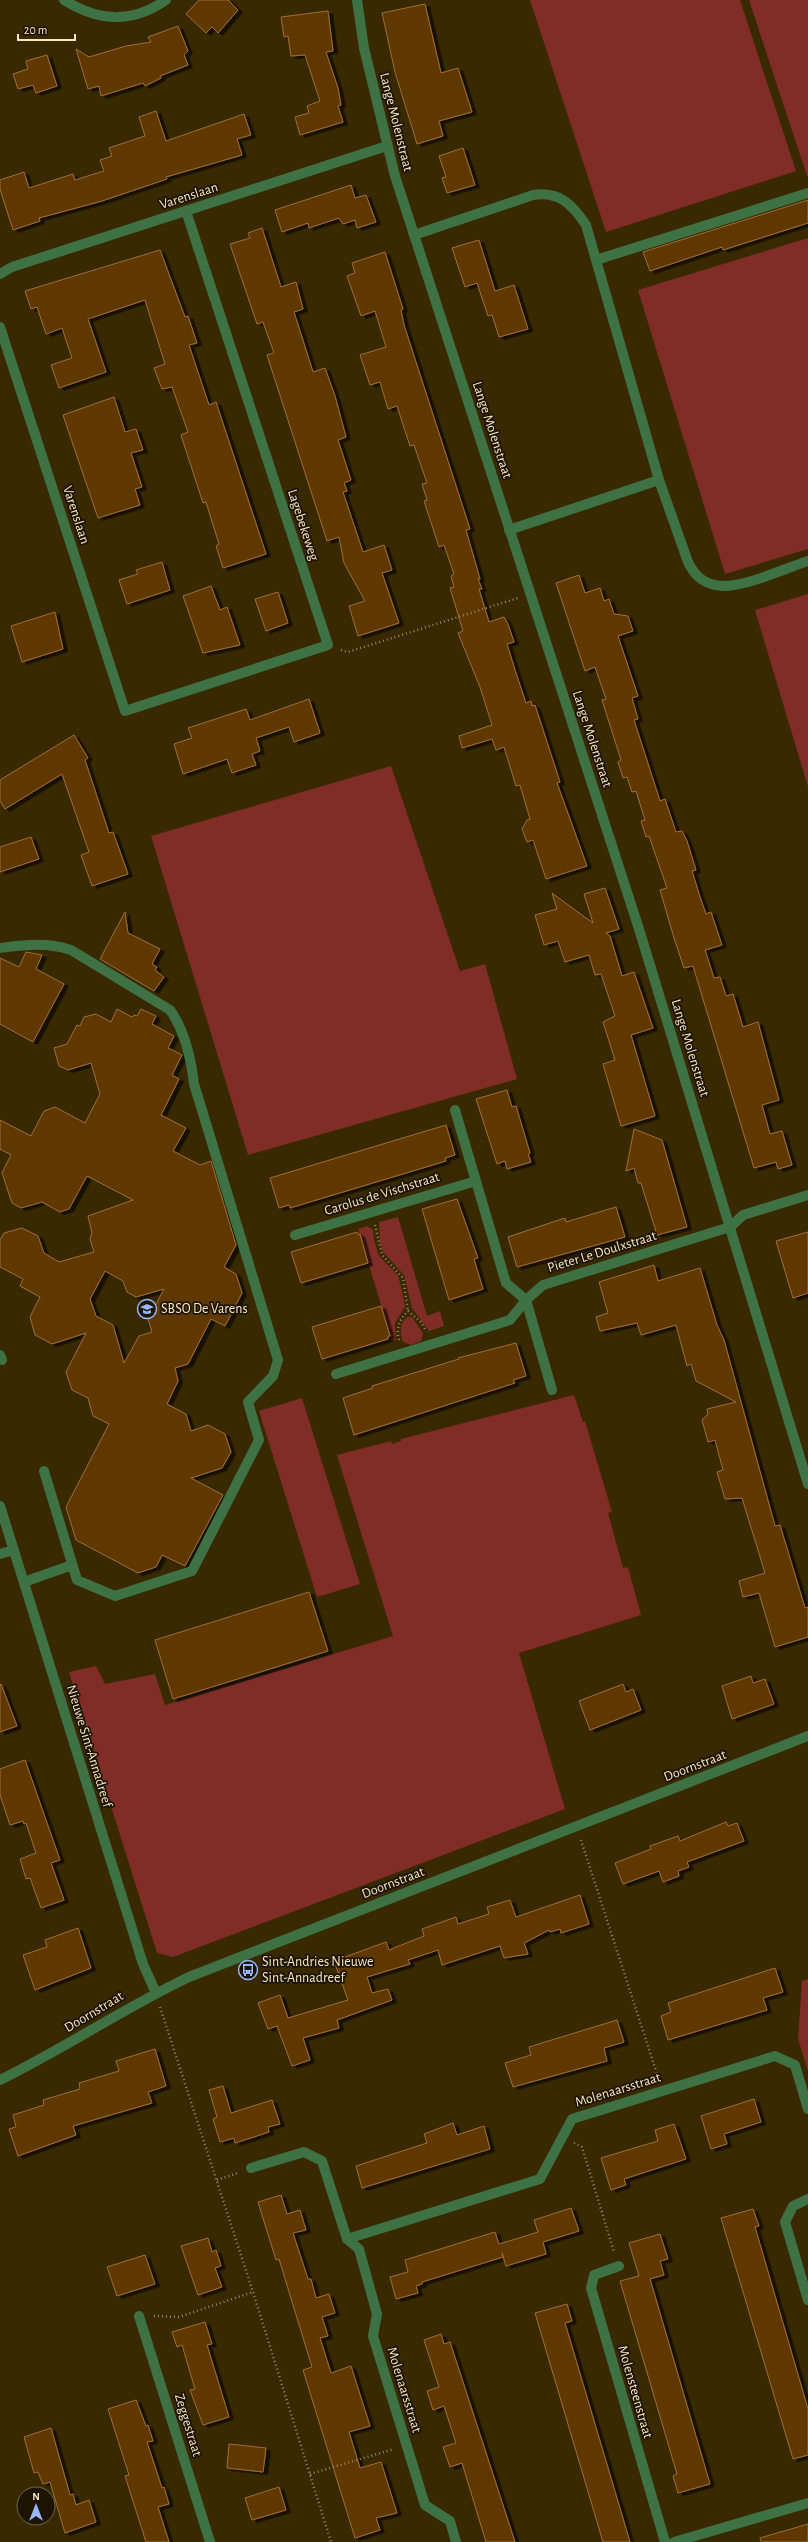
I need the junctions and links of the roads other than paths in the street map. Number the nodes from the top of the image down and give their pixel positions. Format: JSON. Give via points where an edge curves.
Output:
{"nodes":[{"id":1,"x":64,"y":0,"type":"edge"},
{"id":2,"x":166,"y":0,"type":"edge"},
{"id":3,"x":357,"y":0,"type":"edge"},
{"id":4,"x":387,"y":146,"type":"junction"},
{"id":5,"x":808,"y":192,"type":"edge"},
{"id":6,"x":186,"y":211,"type":"junction"},
{"id":7,"x":414,"y":235,"type":"junction"},
{"id":8,"x":596,"y":260,"type":"junction"},
{"id":9,"x":0,"y":274,"type":"edge"},
{"id":10,"x":0,"y":327,"type":"edge"},
{"id":11,"x":659,"y":480,"type":"junction"},
{"id":12,"x":510,"y":530,"type":"junction"},
{"id":13,"x":808,"y":561,"type":"edge"},
{"id":14,"x":125,"y":711,"type":"joint"},
{"id":15,"x":0,"y":948,"type":"edge"},
{"id":16,"x":455,"y":1110,"type":"dead end"},
{"id":17,"x":476,"y":1181,"type":"junction"},
{"id":18,"x":808,"y":1195,"type":"edge"},
{"id":19,"x":730,"y":1227,"type":"junction"},
{"id":20,"x":296,"y":1234,"type":"dead end"},
{"id":21,"x":526,"y":1300,"type":"junction"},
{"id":22,"x":336,"y":1374,"type":"dead end"},
{"id":23,"x":552,"y":1390,"type":"dead end"},
{"id":24,"x":44,"y":1471,"type":"dead end"},
{"id":25,"x":808,"y":1484,"type":"edge"},
{"id":26,"x":0,"y":1506,"type":"edge"},
{"id":27,"x":14,"y":1550,"type":"junction"},
{"id":28,"x":0,"y":1554,"type":"edge"},
{"id":29,"x":72,"y":1565,"type":"junction"},
{"id":30,"x":24,"y":1582,"type":"junction"},
{"id":31,"x":808,"y":1736,"type":"edge"},
{"id":32,"x":156,"y":1993,"type":"junction"},
{"id":33,"x":0,"y":2080,"type":"edge"},
{"id":34,"x":808,"y":2109,"type":"edge"},
{"id":35,"x":251,"y":2168,"type":"road end"},
{"id":36,"x":808,"y":2200,"type":"edge"},
{"id":37,"x":347,"y":2238,"type":"junction"},
{"id":38,"x":619,"y":2266,"type":"road end"},
{"id":39,"x":808,"y":2300,"type":"edge"},
{"id":40,"x":139,"y":2316,"type":"road end"},
{"id":41,"x":808,"y":2503,"type":"edge"},
{"id":42,"x":210,"y":2542,"type":"edge"},
{"id":43,"x":456,"y":2542,"type":"edge"},
{"id":44,"x":665,"y":2542,"type":"edge"},
{"id":45,"x":674,"y":2542,"type":"edge"}],
"edges":[{"from":1,"to":2,"type":"street","via":[[98,15],[124,18],[139,15]]},
{"from":3,"to":4,"type":"street","name":"Lange Molenstraat","via":[[364,48]]},
{"from":4,"to":6,"type":"street","name":"Varenslaan"},
{"from":4,"to":7,"type":"street","name":"Lange Molenstraat"},
{"from":5,"to":8,"type":"street"},
{"from":6,"to":9,"type":"street","name":"Varenslaan","via":[[12,267]]},
{"from":6,"to":14,"type":"street","name":"Lagebekeweg","via":[[328,645]]},
{"from":7,"to":8,"type":"street","via":[[533,195],[552,195],[565,200],[586,225]]},
{"from":7,"to":12,"type":"street","name":"Lange Molenstraat"},
{"from":8,"to":11,"type":"street"},
{"from":10,"to":14,"type":"street","name":"Varenslaan"},
{"from":11,"to":12,"type":"street"},
{"from":11,"to":13,"type":"street","via":[[688,562],[694,575],[705,582],[716,586],[744,582]]},
{"from":12,"to":19,"type":"street","name":"Lange Molenstraat","via":[[639,929]]},
{"from":15,"to":29,"type":"street","via":[[53,944],[71,950],[170,1010],[177,1020],[191,1059],[194,1084],[278,1360],[273,1376],[248,1402],[259,1440],[192,1571],[115,1596],[77,1580]]},
{"from":16,"to":17,"type":"street"},
{"from":17,"to":20,"type":"street","name":"Carolus de Vischstraat"},
{"from":17,"to":21,"type":"street","via":[[506,1283]]},
{"from":18,"to":19,"type":"street","via":[[743,1215]]},
{"from":19,"to":21,"type":"street","name":"Pieter Le Doulxstraat","via":[[543,1285]]},
{"from":19,"to":25,"type":"street","name":"Lange Molenstraat"},
{"from":21,"to":22,"type":"street","name":"Pieter Le Doulxstraat","via":[[510,1320]]},
{"from":21,"to":23,"type":"street"},
{"from":24,"to":29,"type":"street"},
{"from":26,"to":27,"type":"street","name":"Nieuwe Sint-Annadreef"},
{"from":27,"to":28,"type":"street"},
{"from":27,"to":30,"type":"street","name":"Nieuwe Sint-Annadreef"},
{"from":29,"to":30,"type":"street"},
{"from":30,"to":32,"type":"street","name":"Nieuwe Sint-Annadreef","via":[[143,1964]]},
{"from":31,"to":32,"type":"street","name":"Doornstraat","via":[[189,1977]]},
{"from":32,"to":33,"type":"street","name":"Doornstraat"},
{"from":34,"to":37,"type":"street","name":"Molenaarsstraat","via":[[795,2065],[775,2056],[572,2119],[540,2179]]},
{"from":35,"to":37,"type":"street","name":"Molenaarsstraat","via":[[304,2152],[322,2161]]},
{"from":36,"to":39,"type":"street","via":[[793,2206],[785,2222]]},
{"from":37,"to":43,"type":"street","name":"Molenaarsstraat","via":[[359,2249],[377,2314],[373,2336],[426,2505],[450,2521]]},
{"from":38,"to":44,"type":"street","name":"Molensteenstraat","via":[[594,2275],[591,2288]]},
{"from":40,"to":42,"type":"street","name":"Zeggestraat"},
{"from":41,"to":45,"type":"street"}]}
